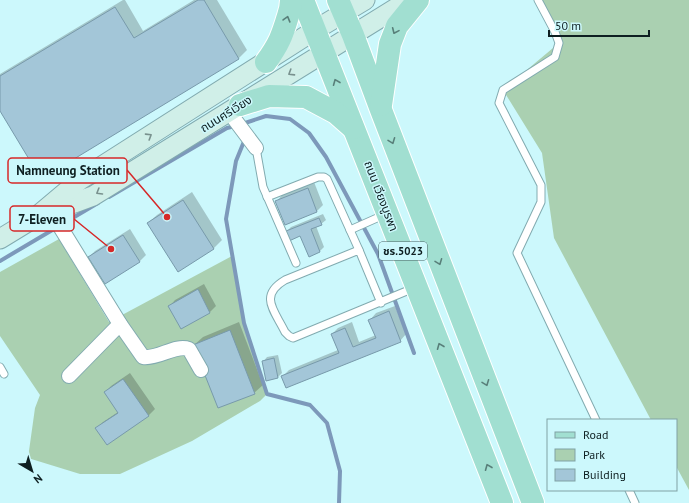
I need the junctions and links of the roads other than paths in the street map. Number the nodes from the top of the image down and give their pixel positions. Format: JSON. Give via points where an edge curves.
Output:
{"nodes":[{"id":1,"x":291,"y":0,"type":"edge"},
{"id":2,"x":303,"y":0,"type":"edge"},
{"id":3,"x":365,"y":0,"type":"edge"},
{"id":4,"x":409,"y":0,"type":"edge"},
{"id":5,"x":418,"y":0,"type":"edge"},
{"id":6,"x":538,"y":0,"type":"edge"},
{"id":7,"x":341,"y":6,"type":"edge"},
{"id":8,"x":315,"y":30,"type":"junction"},
{"id":9,"x":353,"y":35,"type":"junction"},
{"id":10,"x":324,"y":52,"type":"junction"},
{"id":11,"x":266,"y":62,"type":"junction"},
{"id":12,"x":381,"y":110,"type":"junction"},
{"id":13,"x":235,"y":113,"type":"junction"},
{"id":14,"x":355,"y":130,"type":"junction"},
{"id":15,"x":256,"y":148,"type":"joint"},
{"id":16,"x":267,"y":197,"type":"junction"},
{"id":17,"x":382,"y":215,"type":"junction"},
{"id":18,"x":53,"y":222,"type":"junction"},
{"id":19,"x":353,"y":229,"type":"junction"},
{"id":20,"x":0,"y":239,"type":"edge"},
{"id":21,"x":359,"y":250,"type":"junction"},
{"id":22,"x":296,"y":263,"type":"dead end"},
{"id":23,"x":410,"y":290,"type":"junction"},
{"id":24,"x":384,"y":301,"type":"junction"},
{"id":25,"x":120,"y":324,"type":"junction"},
{"id":26,"x":0,"y":366,"type":"edge"},
{"id":27,"x":201,"y":370,"type":"dead end"},
{"id":28,"x":4,"y":374,"type":"dead end"},
{"id":29,"x":69,"y":376,"type":"dead end"},
{"id":30,"x":596,"y":419,"type":"edge"},
{"id":31,"x":629,"y":491,"type":"edge"},
{"id":32,"x":502,"y":503,"type":"edge"},
{"id":33,"x":533,"y":503,"type":"edge"},
{"id":34,"x":635,"y":503,"type":"edge"}],
"edges":[{"from":11,"to":1,"type":"main road","one_way":true,"via":[[283,33]]},
{"from":2,"to":8,"type":"main road","name":"ถนน เวียงบูรพา","number":"ชร.5023"},
{"from":3,"to":7,"type":"main road","name":"ถนนศรีเวียง"},
{"from":4,"to":9,"type":"main road","name":"ถนนศรีเวียง"},
{"from":5,"to":12,"type":"main road","one_way":true,"via":[[396,26],[390,44]]},
{"from":6,"to":30,"type":"lane","via":[[559,43],[555,57],[503,90],[499,103],[542,185],[541,202],[517,252]]},
{"from":7,"to":8,"type":"main road","name":"ถนนศรีเวียง"},
{"from":7,"to":9,"type":"main road","number":"ชร.5023"},
{"from":8,"to":10,"type":"main road","name":"ถนน เวียงบูรพา","number":"ชร.5023"},
{"from":8,"to":11,"type":"main road","name":"ถนนศรีเวียง"},
{"from":9,"to":10,"type":"main road","name":"ถนนศรีเวียง"},
{"from":9,"to":12,"type":"main road","number":"ชร.5023"},
{"from":10,"to":13,"type":"main road","name":"ถนนศรีเวียง","one_way":true},
{"from":14,"to":10,"type":"main road","name":"ถนน เวียงบูรพา","number":"ชร.5023","one_way":true},
{"from":18,"to":11,"type":"main road","name":"ถนนศรีเวียง","one_way":true,"via":[[80,180]]},
{"from":12,"to":33,"type":"main road","number":"ชร.5023","one_way":true},
{"from":13,"to":14,"type":"main road","via":[[269,96],[306,97],[336,113]]},
{"from":13,"to":15,"type":"street"},
{"from":13,"to":18,"type":"main road","name":"ถนนศรีเวียง","one_way":true},
{"from":14,"to":17,"type":"main road","name":"ถนน เวียงบูรพา","number":"ชร.5023"},
{"from":15,"to":16,"type":"lane"},
{"from":16,"to":19,"type":"lane","via":[[324,177]]},
{"from":16,"to":22,"type":"lane"},
{"from":17,"to":19,"type":"lane"},
{"from":17,"to":23,"type":"main road","name":"ถนน เวียงบูรพา","number":"ชร.5023"},
{"from":18,"to":20,"type":"main road","name":"ถนนศรีเวียง"},
{"from":18,"to":25,"type":"street"},
{"from":19,"to":21,"type":"lane"},
{"from":21,"to":24,"type":"lane"},
{"from":21,"to":24,"type":"lane","via":[[280,283],[270,293],[270,303],[285,332],[293,338]]},
{"from":23,"to":24,"type":"lane"},
{"from":32,"to":23,"type":"main road","name":"ถนน เวียงบูรพา","number":"ชร.5023","one_way":true},
{"from":25,"to":27,"type":"street","via":[[143,357],[184,347],[189,349]]},
{"from":25,"to":29,"type":"street"},
{"from":26,"to":28,"type":"lane"},
{"from":31,"to":34,"type":"lane"}]}
